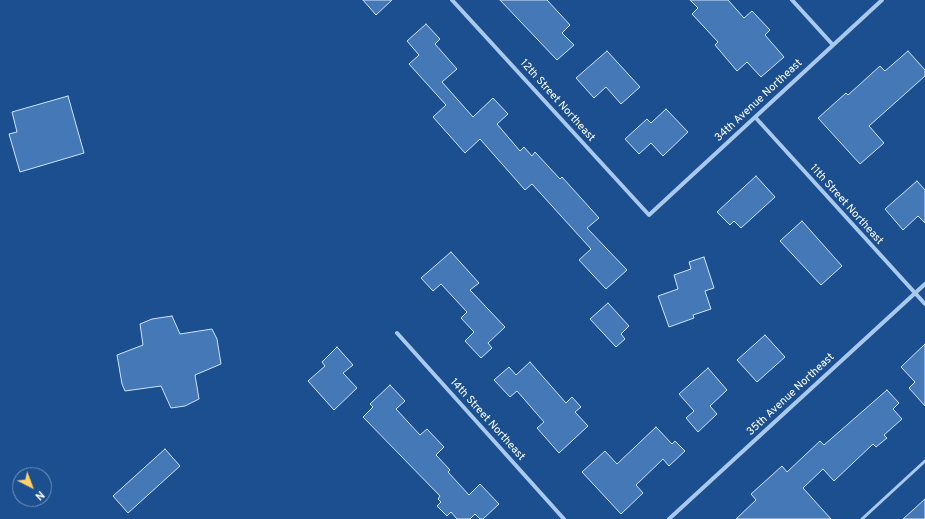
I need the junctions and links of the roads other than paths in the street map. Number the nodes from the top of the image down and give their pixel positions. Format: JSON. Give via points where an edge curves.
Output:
{"nodes":[{"id":1,"x":452,"y":0,"type":"edge"},
{"id":2,"x":792,"y":0,"type":"edge"},
{"id":3,"x":882,"y":0,"type":"edge"},
{"id":4,"x":833,"y":45,"type":"junction"},
{"id":5,"x":755,"y":117,"type":"junction"},
{"id":6,"x":649,"y":215,"type":"joint"},
{"id":7,"x":925,"y":284,"type":"edge"},
{"id":8,"x":915,"y":293,"type":"junction"},
{"id":9,"x":925,"y":304,"type":"edge"},
{"id":10,"x":397,"y":333,"type":"dead end"},
{"id":11,"x":925,"y":461,"type":"edge"},
{"id":12,"x":564,"y":519,"type":"edge"},
{"id":13,"x":669,"y":519,"type":"edge"},
{"id":14,"x":862,"y":519,"type":"edge"}],
"edges":[{"from":1,"to":6,"type":"street","name":"12th Street Northeast"},
{"from":2,"to":4,"type":"street"},
{"from":3,"to":4,"type":"street","name":"34th Avenue Northeast"},
{"from":4,"to":5,"type":"street","name":"34th Avenue Northeast"},
{"from":5,"to":6,"type":"street","name":"34th Avenue Northeast"},
{"from":5,"to":8,"type":"street","name":"11th Street Northeast"},
{"from":7,"to":8,"type":"street","name":"35th Avenue Northeast"},
{"from":8,"to":9,"type":"street","name":"11th Street Northeast"},
{"from":8,"to":13,"type":"street","name":"35th Avenue Northeast"},
{"from":10,"to":12,"type":"street","name":"14th Street Northeast"},
{"from":11,"to":14,"type":"lane"}]}
